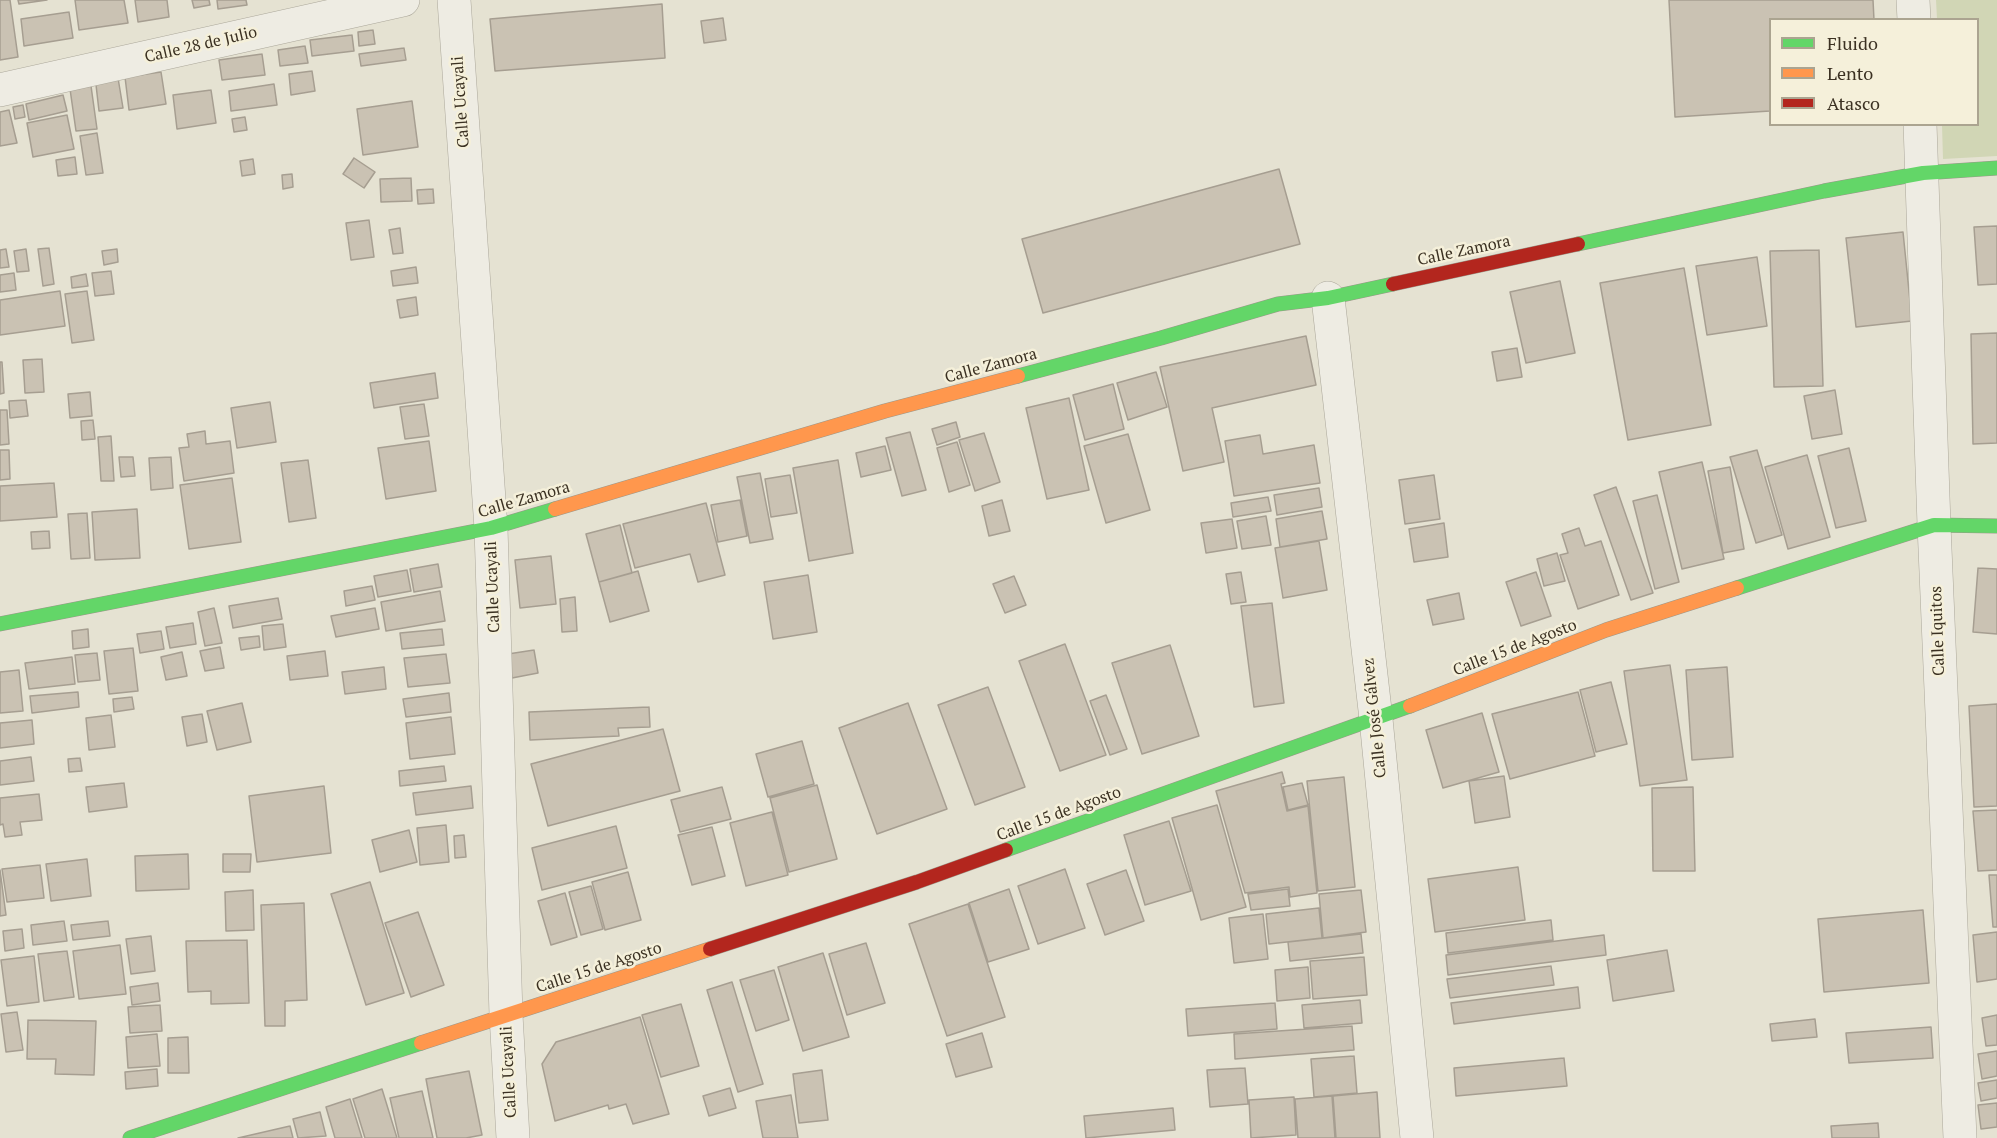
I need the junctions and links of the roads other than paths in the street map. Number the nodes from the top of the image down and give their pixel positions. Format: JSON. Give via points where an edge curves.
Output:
{"nodes":[{"id":1,"x":403,"y":0,"type":"edge"},
{"id":2,"x":454,"y":0,"type":"edge"},
{"id":3,"x":1913,"y":0,"type":"edge"},
{"id":4,"x":1914,"y":18,"type":"edge"},
{"id":5,"x":0,"y":90,"type":"edge"},
{"id":6,"x":1920,"y":126,"type":"edge"},
{"id":7,"x":1997,"y":168,"type":"edge"},
{"id":8,"x":1923,"y":172,"type":"junction"},
{"id":9,"x":1328,"y":298,"type":"junction"},
{"id":10,"x":1934,"y":525,"type":"junction"},
{"id":11,"x":1997,"y":526,"type":"edge"},
{"id":12,"x":491,"y":528,"type":"junction"},
{"id":13,"x":0,"y":624,"type":"edge"},
{"id":14,"x":1376,"y":719,"type":"junction"},
{"id":15,"x":506,"y":1015,"type":"junction"},
{"id":16,"x":130,"y":1138,"type":"edge"},
{"id":17,"x":513,"y":1138,"type":"edge"},
{"id":18,"x":1417,"y":1138,"type":"edge"},
{"id":19,"x":1960,"y":1138,"type":"edge"}],
"edges":[{"from":1,"to":5,"type":"street","name":"Calle 28 de Julio"},
{"from":2,"to":12,"type":"street","name":"Calle Ucayali"},
{"from":3,"to":4,"type":"street"},
{"from":6,"to":8,"type":"street","name":"Calle Iquitos"},
{"from":7,"to":8,"type":"street","name":"Calle Zamora"},
{"from":8,"to":9,"type":"street","name":"Calle Zamora"},
{"from":8,"to":10,"type":"street","name":"Calle Iquitos"},
{"from":9,"to":12,"type":"street","name":"Calle Zamora","via":[[1278,304],[885,411]]},
{"from":9,"to":14,"type":"street","name":"Calle José Gálvez"},
{"from":10,"to":11,"type":"street","name":"Calle 15 de Agosto"},
{"from":10,"to":14,"type":"street","name":"Calle 15 de Agosto","via":[[1606,630]]},
{"from":10,"to":19,"type":"street","name":"Calle Iquitos"},
{"from":12,"to":13,"type":"street","name":"Calle Zamora"},
{"from":12,"to":15,"type":"street","name":"Calle Ucayali"},
{"from":14,"to":15,"type":"street","name":"Calle 15 de Agosto","via":[[917,882]]},
{"from":14,"to":18,"type":"street","name":"Calle José Gálvez"},
{"from":15,"to":16,"type":"street","name":"Calle 15 de Agosto"},
{"from":15,"to":17,"type":"street","name":"Calle Ucayali"}]}
